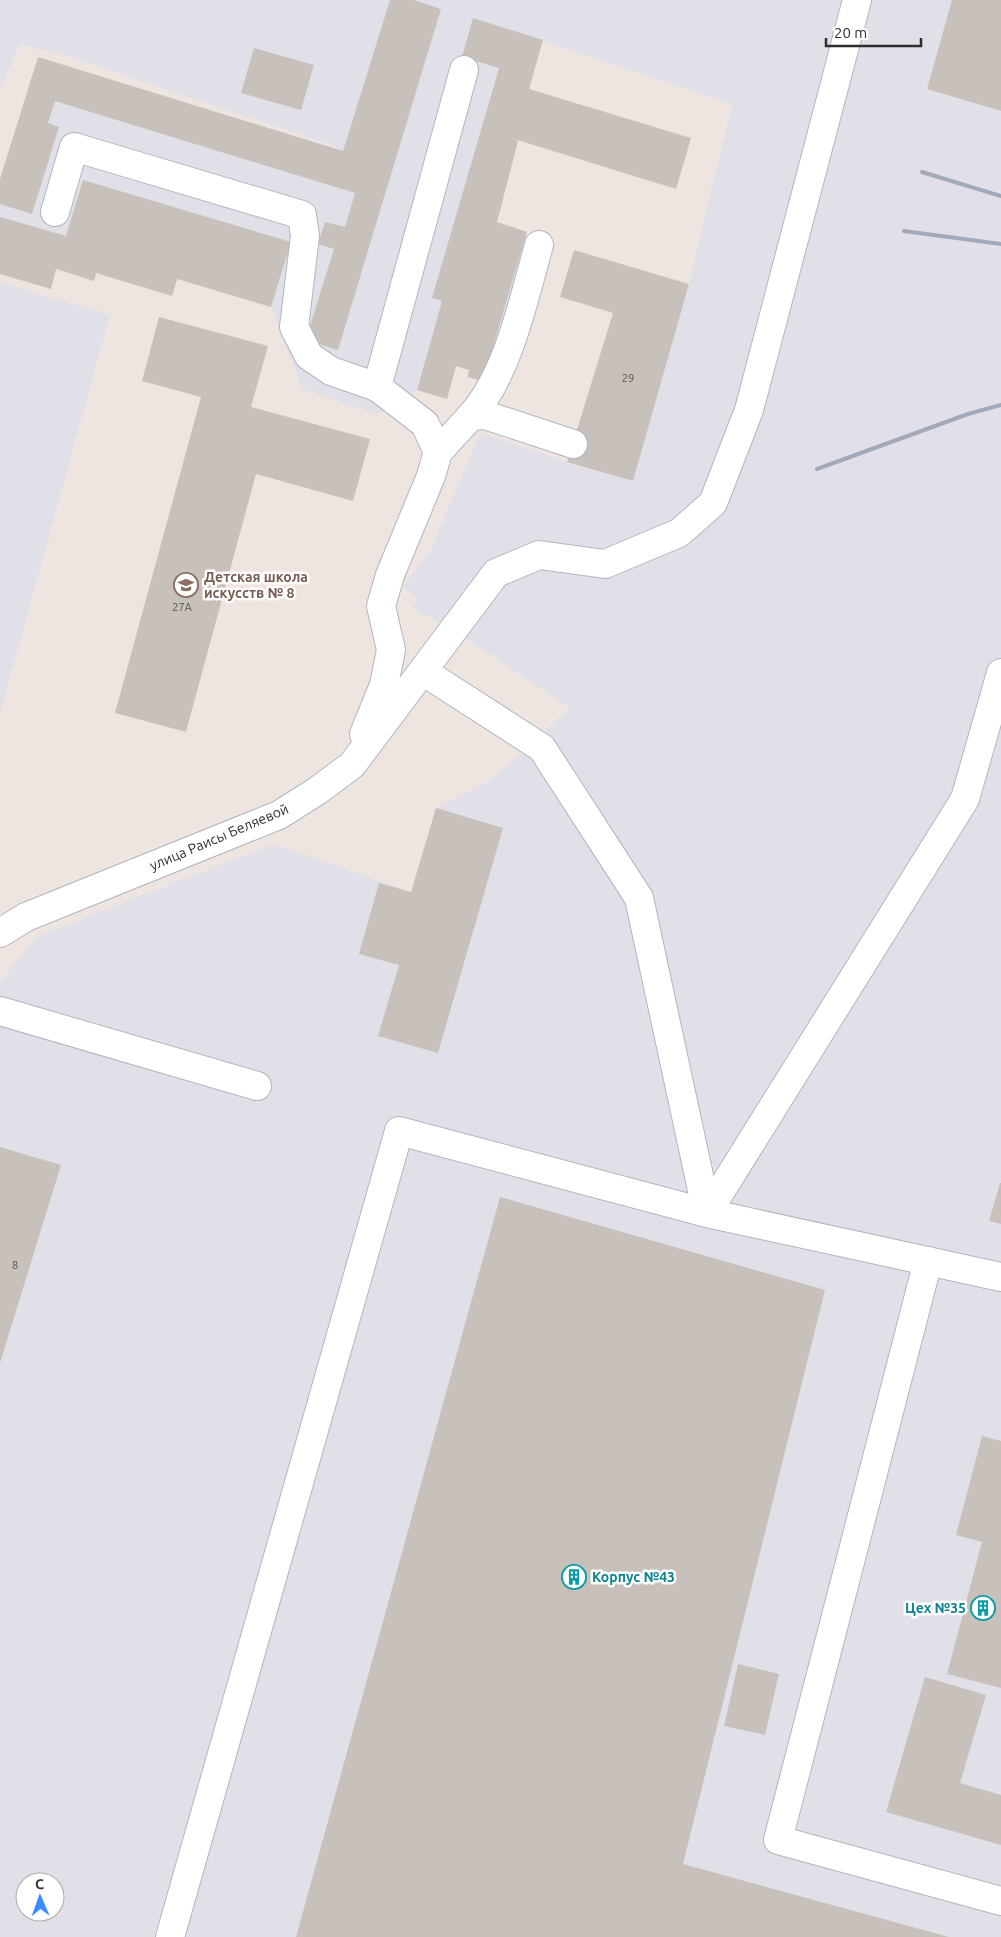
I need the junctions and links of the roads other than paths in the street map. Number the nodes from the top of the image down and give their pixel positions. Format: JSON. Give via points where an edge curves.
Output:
{"nodes":[{"id":1,"x":857,"y":0,"type":"edge"},
{"id":2,"x":464,"y":70,"type":"dead end"},
{"id":3,"x":55,"y":212,"type":"dead end"},
{"id":4,"x":539,"y":245,"type":"dead end"},
{"id":5,"x":376,"y":387,"type":"junction"},
{"id":6,"x":471,"y":416,"type":"junction"},
{"id":7,"x":573,"y":444,"type":"dead end"},
{"id":8,"x":438,"y":452,"type":"junction"},
{"id":9,"x":424,"y":672,"type":"junction"},
{"id":10,"x":1001,"y":673,"type":"edge"},
{"id":11,"x":352,"y":765,"type":"junction"},
{"id":12,"x":0,"y":933,"type":"edge"},
{"id":13,"x":0,"y":1011,"type":"edge"},
{"id":14,"x":257,"y":1086,"type":"dead end"},
{"id":15,"x":707,"y":1213,"type":"junction"},
{"id":16,"x":928,"y":1261,"type":"junction"},
{"id":17,"x":1001,"y":1277,"type":"edge"},
{"id":18,"x":1001,"y":1900,"type":"edge"},
{"id":19,"x":170,"y":1937,"type":"edge"}],
"edges":[{"from":1,"to":9,"type":"street","name":"улица Раисы Беляевой","via":[[749,410],[713,503],[679,533],[605,564],[539,556],[496,573]]},
{"from":2,"to":5,"type":"street"},
{"from":3,"to":5,"type":"street","via":[[74,147],[302,216],[305,236],[294,327],[309,356],[331,371]]},
{"from":4,"to":6,"type":"street","via":[[509,346],[484,402]]},
{"from":5,"to":8,"type":"street","via":[[426,424]]},
{"from":6,"to":7,"type":"street","via":[[485,415]]},
{"from":6,"to":8,"type":"street"},
{"from":8,"to":11,"type":"street","via":[[380,606],[391,650],[384,685]]},
{"from":9,"to":11,"type":"street","name":"улица Раисы Беляевой"},
{"from":9,"to":15,"type":"street","via":[[542,748],[640,898]]},
{"from":10,"to":15,"type":"street","via":[[965,800]]},
{"from":11,"to":12,"type":"street","name":"улица Раисы Беляевой","via":[[279,815],[26,917]]},
{"from":13,"to":14,"type":"street"},
{"from":15,"to":16,"type":"street"},
{"from":15,"to":19,"type":"street","via":[[399,1131]]},
{"from":16,"to":17,"type":"street"},
{"from":16,"to":18,"type":"street","via":[[778,1840]]}]}
